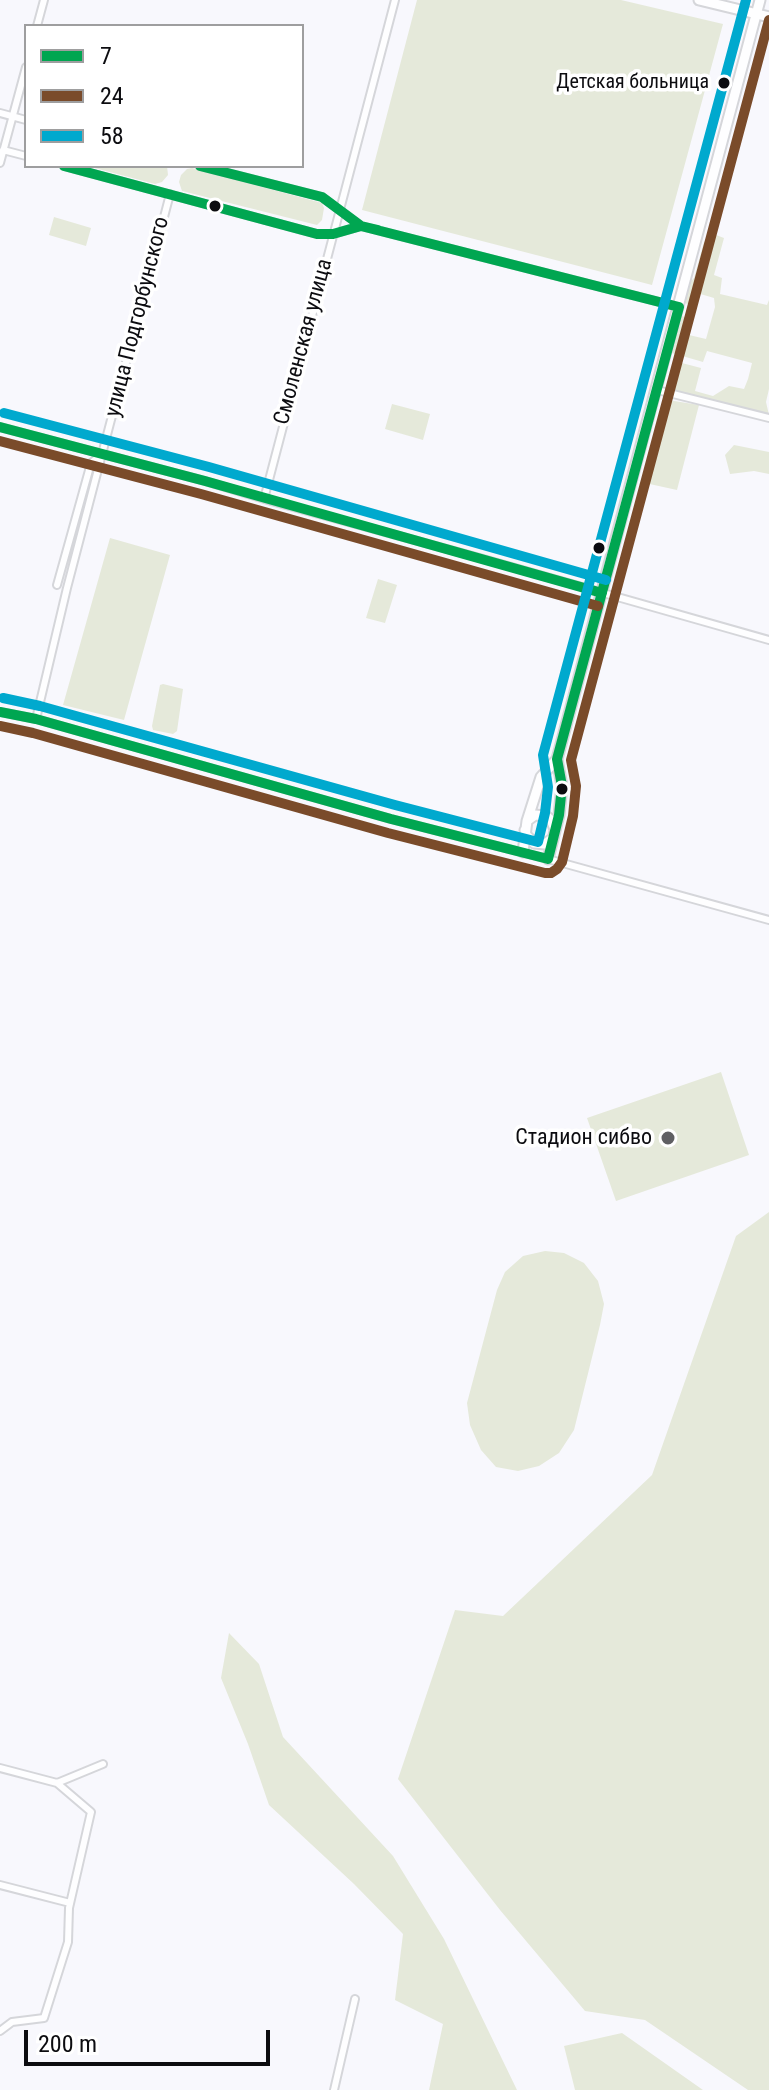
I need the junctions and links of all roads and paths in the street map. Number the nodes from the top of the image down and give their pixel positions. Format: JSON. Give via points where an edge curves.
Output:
{"nodes":[{"id":1,"x":44,"y":0,"type":"edge"},
{"id":2,"x":395,"y":0,"type":"edge"},
{"id":3,"x":699,"y":0,"type":"edge"},
{"id":4,"x":760,"y":0,"type":"edge"},
{"id":5,"x":756,"y":14,"type":"junction"},
{"id":6,"x":769,"y":17,"type":"edge"},
{"id":7,"x":38,"y":24,"type":"edge"},
{"id":8,"x":24,"y":75,"type":"edge"},
{"id":9,"x":0,"y":113,"type":"edge"},
{"id":10,"x":13,"y":117,"type":"junction"},
{"id":11,"x":24,"y":120,"type":"edge"},
{"id":12,"x":2,"y":149,"type":"edge"},
{"id":13,"x":24,"y":155,"type":"edge"},
{"id":14,"x":0,"y":163,"type":"edge"},
{"id":15,"x":72,"y":168,"type":"edge"},
{"id":16,"x":208,"y":168,"type":"edge"},
{"id":17,"x":170,"y":194,"type":"junction"},
{"id":18,"x":340,"y":210,"type":"junction"},
{"id":19,"x":361,"y":226,"type":"junction"},
{"id":20,"x":333,"y":234,"type":"junction"},
{"id":21,"x":679,"y":307,"type":"junction"},
{"id":22,"x":657,"y":390,"type":"junction"},
{"id":23,"x":769,"y":418,"type":"edge"},
{"id":24,"x":0,"y":427,"type":"edge"},
{"id":25,"x":103,"y":454,"type":"junction"},
{"id":26,"x":264,"y":499,"type":"junction"},
{"id":27,"x":57,"y":585,"type":"dead end"},
{"id":28,"x":602,"y":593,"type":"junction"},
{"id":29,"x":769,"y":640,"type":"edge"},
{"id":30,"x":0,"y":712,"type":"edge"},
{"id":31,"x":36,"y":719,"type":"junction"},
{"id":32,"x":557,"y":759,"type":"junction"},
{"id":33,"x":526,"y":826,"type":"junction"},
{"id":34,"x":554,"y":833,"type":"junction"},
{"id":35,"x":523,"y":852,"type":"junction"},
{"id":36,"x":548,"y":859,"type":"junction"},
{"id":37,"x":769,"y":920,"type":"edge"},
{"id":38,"x":103,"y":1764,"type":"dead end"},
{"id":39,"x":0,"y":1768,"type":"edge"},
{"id":40,"x":57,"y":1783,"type":"junction"},
{"id":41,"x":0,"y":1885,"type":"edge"},
{"id":42,"x":70,"y":1903,"type":"junction"},
{"id":43,"x":355,"y":1999,"type":"dead end"},
{"id":44,"x":0,"y":2031,"type":"edge"},
{"id":45,"x":334,"y":2090,"type":"edge"}],
"edges":[{"from":1,"to":7,"type":"street"},
{"from":2,"to":18,"type":"street","name":"Смоленская улица"},
{"from":3,"to":5,"type":"street"},
{"from":4,"to":5,"type":"street"},
{"from":5,"to":6,"type":"street"},
{"from":5,"to":21,"type":"street"},
{"from":8,"to":10,"type":"street"},
{"from":9,"to":10,"type":"street"},
{"from":10,"to":11,"type":"street"},
{"from":10,"to":12,"type":"street"},
{"from":12,"to":13,"type":"street"},
{"from":12,"to":14,"type":"street"},
{"from":15,"to":17,"type":"street"},
{"from":16,"to":18,"type":"street","via":[[322,197]]},
{"from":17,"to":20,"type":"street"},
{"from":17,"to":25,"type":"street","name":"улица Подгорбунского"},
{"from":18,"to":19,"type":"street"},
{"from":18,"to":20,"type":"street","name":"Смоленская улица"},
{"from":19,"to":20,"type":"street"},
{"from":19,"to":21,"type":"street"},
{"from":20,"to":26,"type":"street","name":"Смоленская улица"},
{"from":21,"to":22,"type":"street"},
{"from":22,"to":23,"type":"street"},
{"from":22,"to":28,"type":"street"},
{"from":24,"to":25,"type":"street"},
{"from":25,"to":26,"type":"street"},
{"from":25,"to":27,"type":"street","via":[[91,463]]},
{"from":25,"to":31,"type":"street","name":"улица Подгорбунского"},
{"from":26,"to":28,"type":"street"},
{"from":28,"to":29,"type":"street"},
{"from":28,"to":32,"type":"street"},
{"from":30,"to":31,"type":"street"},
{"from":31,"to":35,"type":"street"},
{"from":32,"to":33,"type":"street","via":[[541,777]]},
{"from":32,"to":34,"type":"street","via":[[562,786]]},
{"from":33,"to":34,"type":"street","via":[[541,815],[551,820]]},
{"from":33,"to":34,"type":"street","via":[[529,839],[539,844]]},
{"from":33,"to":35,"type":"street"},
{"from":34,"to":36,"type":"street"},
{"from":35,"to":36,"type":"street"},
{"from":36,"to":37,"type":"street"},
{"from":38,"to":40,"type":"street"},
{"from":39,"to":40,"type":"street"},
{"from":40,"to":42,"type":"street","via":[[91,1812]]},
{"from":41,"to":42,"type":"street"},
{"from":42,"to":44,"type":"street","via":[[68,1942],[44,2018],[12,2022]]},
{"from":43,"to":45,"type":"street"}]}
